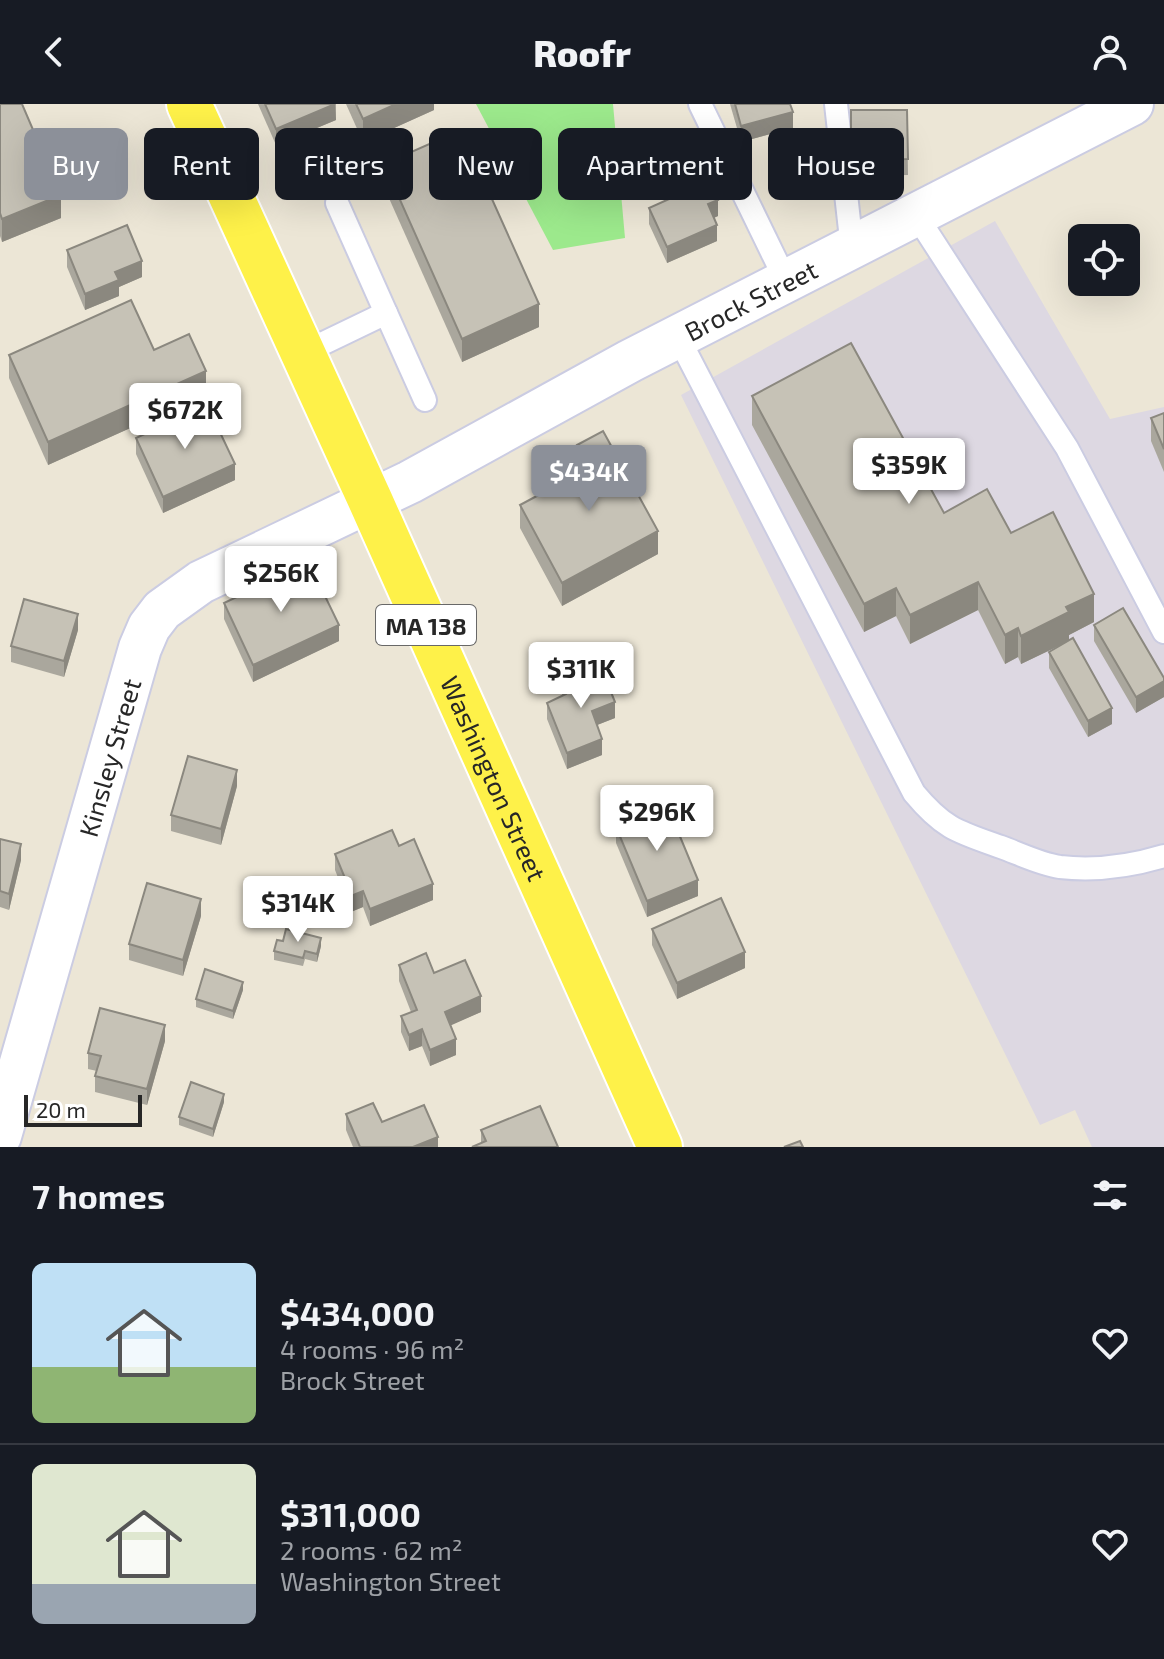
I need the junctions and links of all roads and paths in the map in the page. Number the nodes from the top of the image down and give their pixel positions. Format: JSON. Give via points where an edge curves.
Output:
{"nodes":[{"id":1,"x":189,"y":104,"type":"edge"},
{"id":2,"x":700,"y":104,"type":"edge"},
{"id":3,"x":836,"y":104,"type":"edge"},
{"id":4,"x":1132,"y":104,"type":"edge"},
{"id":5,"x":337,"y":203,"type":"dead end"},
{"id":6,"x":916,"y":215,"type":"junction"},
{"id":7,"x":852,"y":248,"type":"junction"},
{"id":8,"x":786,"y":281,"type":"junction"},
{"id":9,"x":386,"y":313,"type":"junction"},
{"id":10,"x":678,"y":337,"type":"junction"},
{"id":11,"x":303,"y":353,"type":"junction"},
{"id":12,"x":425,"y":400,"type":"dead end"},
{"id":13,"x":371,"y":502,"type":"junction"},
{"id":14,"x":1164,"y":632,"type":"edge"},
{"id":15,"x":1164,"y":856,"type":"edge"},
{"id":16,"x":2,"y":1122,"type":"edge"},
{"id":17,"x":660,"y":1147,"type":"edge"}],
"edges":[{"from":1,"to":11,"type":"main road","name":"Washington Street","number":"MA 138"},
{"from":2,"to":8,"type":"lane"},
{"from":3,"to":7,"type":"lane"},
{"from":4,"to":6,"type":"street","name":"Brock Street"},
{"from":5,"to":9,"type":"lane"},
{"from":6,"to":7,"type":"street","name":"Brock Street"},
{"from":6,"to":14,"type":"lane","via":[[1067,448]]},
{"from":7,"to":8,"type":"street","name":"Brock Street"},
{"from":8,"to":10,"type":"street","name":"Brock Street"},
{"from":9,"to":11,"type":"lane"},
{"from":9,"to":12,"type":"lane"},
{"from":10,"to":13,"type":"street","name":"Brock Street"},
{"from":10,"to":15,"type":"lane","via":[[914,793],[934,817],[957,832],[1057,867],[1138,864]]},
{"from":11,"to":13,"type":"main road","name":"Washington Street","number":"MA 138"},
{"from":13,"to":16,"type":"street","name":"Kinsley Street","via":[[201,582],[162,610],[149,627]]},
{"from":13,"to":17,"type":"main road","name":"Washington Street","number":"MA 138"}]}
